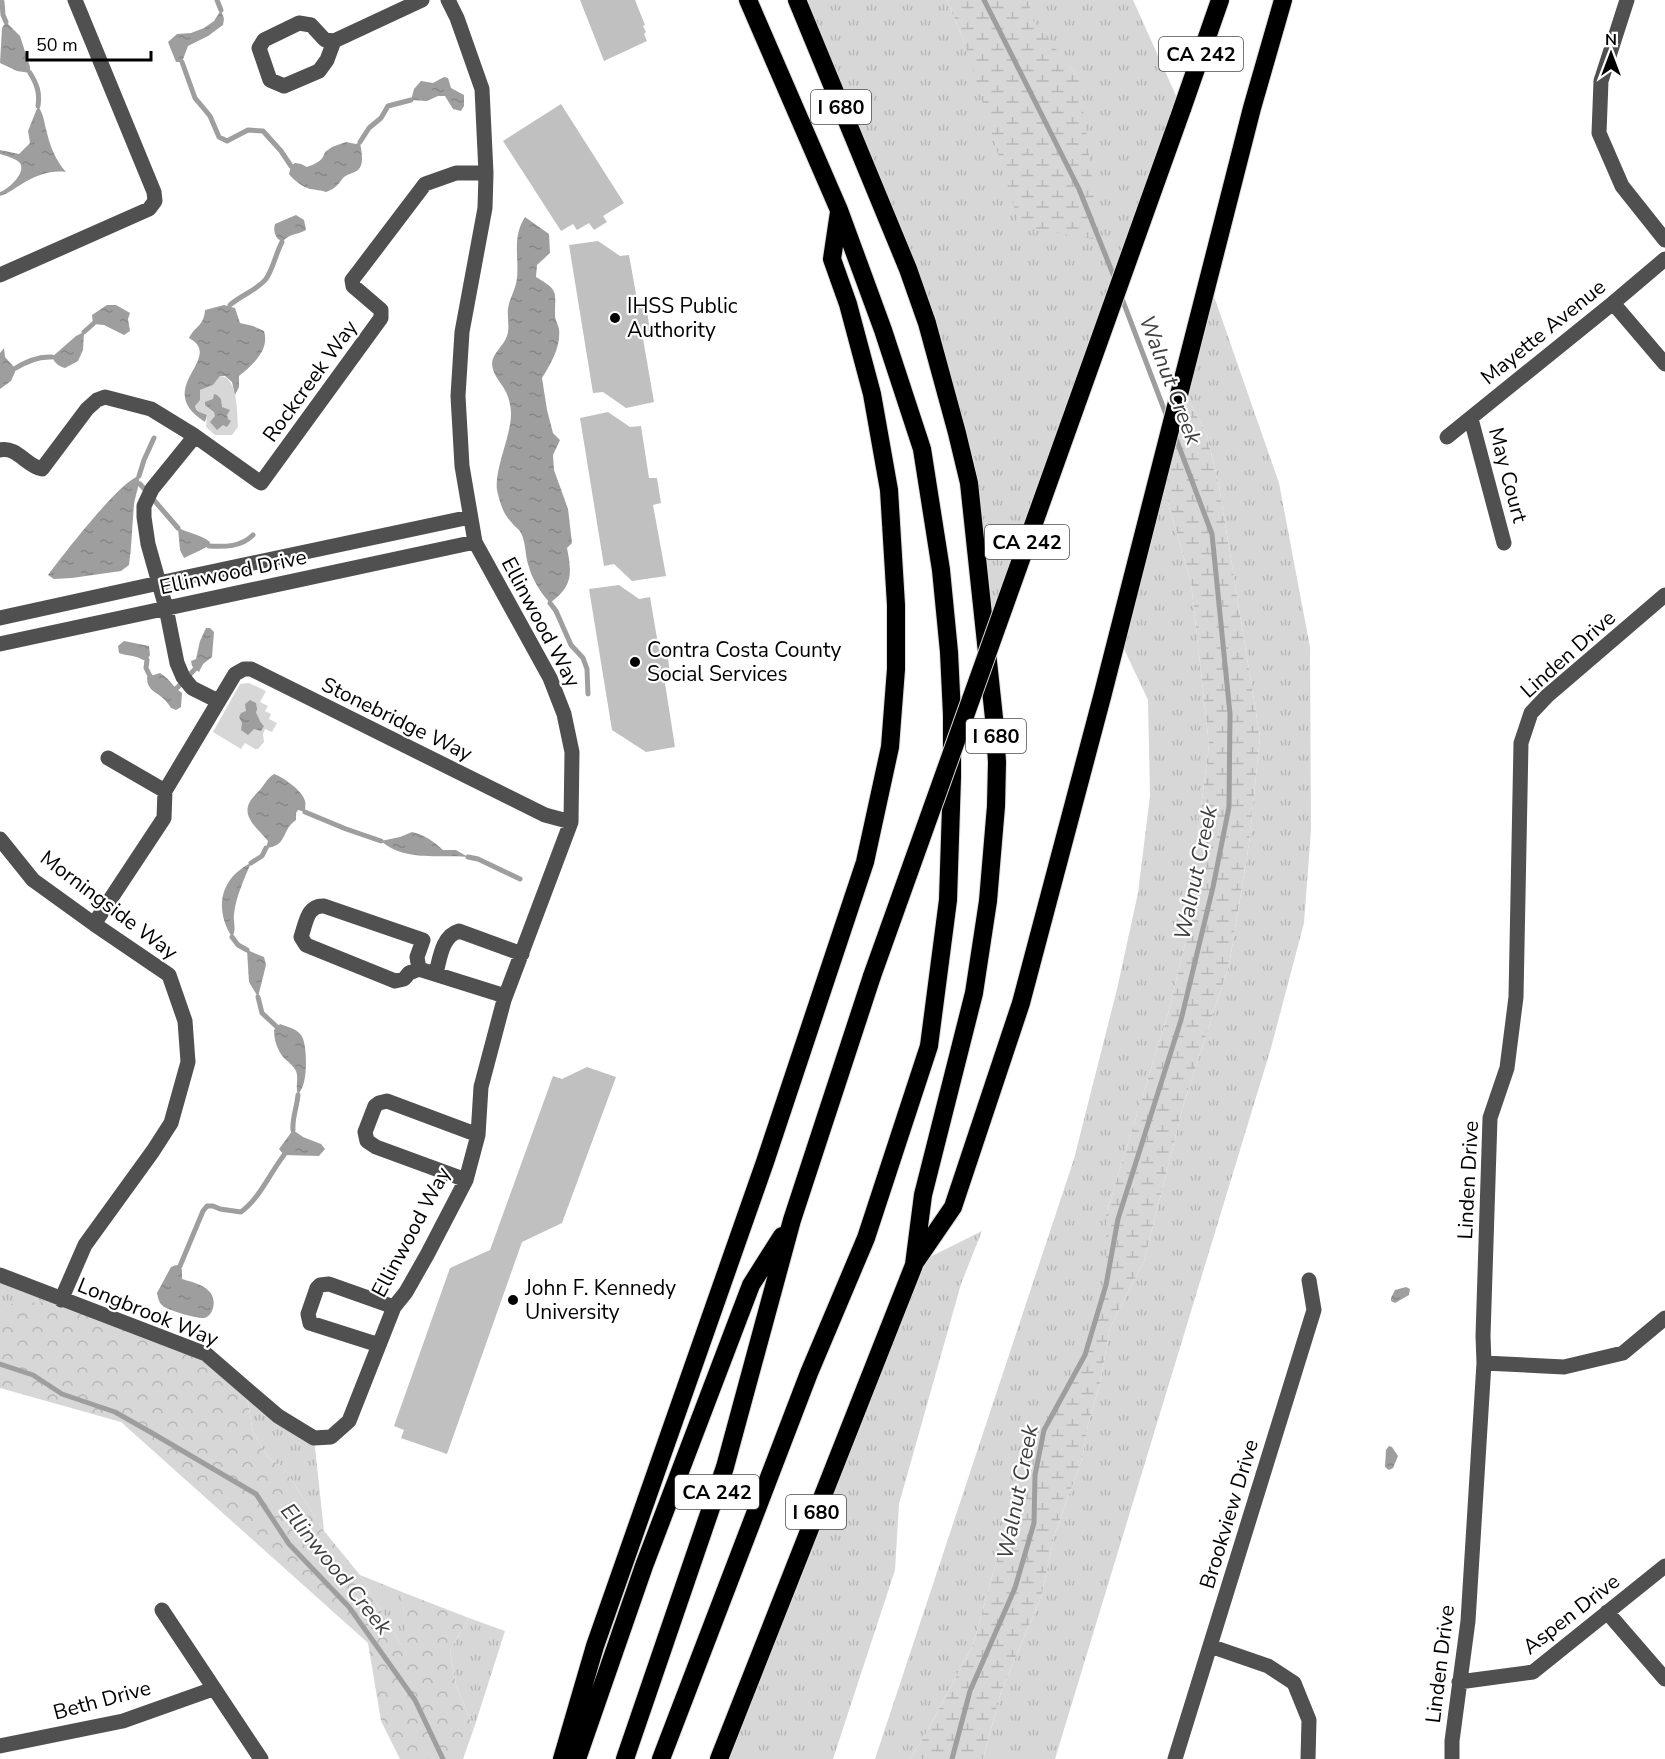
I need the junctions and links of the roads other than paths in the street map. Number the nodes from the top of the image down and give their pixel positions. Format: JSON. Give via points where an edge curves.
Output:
{"nodes":[{"id":1,"x":75,"y":0,"type":"edge"},
{"id":2,"x":422,"y":0,"type":"edge"},
{"id":3,"x":448,"y":0,"type":"edge"},
{"id":4,"x":748,"y":0,"type":"edge"},
{"id":5,"x":797,"y":0,"type":"edge"},
{"id":6,"x":1220,"y":0,"type":"edge"},
{"id":7,"x":1283,"y":0,"type":"edge"},
{"id":8,"x":1628,"y":0,"type":"edge"},
{"id":9,"x":334,"y":41,"type":"junction"},
{"id":10,"x":486,"y":173,"type":"junction"},
{"id":11,"x":839,"y":210,"type":"junction"},
{"id":12,"x":1665,"y":240,"type":"edge"},
{"id":13,"x":1665,"y":259,"type":"edge"},
{"id":14,"x":0,"y":274,"type":"edge"},
{"id":15,"x":1613,"y":303,"type":"junction"},
{"id":16,"x":1665,"y":364,"type":"edge"},
{"id":17,"x":1471,"y":419,"type":"junction"},
{"id":18,"x":195,"y":436,"type":"junction"},
{"id":19,"x":1447,"y":437,"type":"dead end"},
{"id":20,"x":0,"y":450,"type":"edge"},
{"id":21,"x":470,"y":517,"type":"junction"},
{"id":22,"x":475,"y":542,"type":"junction"},
{"id":23,"x":1504,"y":543,"type":"dead end"},
{"id":24,"x":159,"y":583,"type":"junction"},
{"id":25,"x":1665,"y":595,"type":"edge"},
{"id":26,"x":166,"y":608,"type":"junction"},
{"id":27,"x":0,"y":618,"type":"edge"},
{"id":28,"x":0,"y":644,"type":"edge"},
{"id":29,"x":218,"y":701,"type":"junction"},
{"id":30,"x":108,"y":758,"type":"dead end"},
{"id":31,"x":165,"y":791,"type":"junction"},
{"id":32,"x":571,"y":822,"type":"junction"},
{"id":33,"x":0,"y":839,"type":"edge"},
{"id":34,"x":94,"y":924,"type":"junction"},
{"id":35,"x":522,"y":954,"type":"junction"},
{"id":36,"x":419,"y":969,"type":"junction"},
{"id":37,"x":436,"y":973,"type":"junction"},
{"id":38,"x":505,"y":996,"type":"junction"},
{"id":39,"x":478,"y":1135,"type":"junction"},
{"id":40,"x":466,"y":1180,"type":"junction"},
{"id":41,"x":792,"y":1220,"type":"junction"},
{"id":42,"x":914,"y":1265,"type":"junction"},
{"id":43,"x":0,"y":1275,"type":"edge"},
{"id":44,"x":1309,"y":1280,"type":"dead end"},
{"id":45,"x":61,"y":1300,"type":"junction"},
{"id":46,"x":394,"y":1307,"type":"junction"},
{"id":47,"x":1665,"y":1318,"type":"edge"},
{"id":48,"x":380,"y":1345,"type":"junction"},
{"id":49,"x":1484,"y":1363,"type":"junction"},
{"id":50,"x":331,"y":1437,"type":"joint"},
{"id":51,"x":1665,"y":1566,"type":"edge"},
{"id":52,"x":162,"y":1610,"type":"dead end"},
{"id":53,"x":1607,"y":1612,"type":"junction"},
{"id":54,"x":1210,"y":1646,"type":"junction"},
{"id":55,"x":1665,"y":1679,"type":"edge"},
{"id":56,"x":1459,"y":1682,"type":"junction"},
{"id":57,"x":213,"y":1689,"type":"junction"},
{"id":58,"x":0,"y":1746,"type":"edge"},
{"id":59,"x":261,"y":1759,"type":"edge"},
{"id":60,"x":562,"y":1759,"type":"edge"},
{"id":61,"x":577,"y":1759,"type":"edge"},
{"id":62,"x":625,"y":1759,"type":"edge"},
{"id":63,"x":661,"y":1759,"type":"edge"},
{"id":64,"x":719,"y":1759,"type":"edge"},
{"id":65,"x":1175,"y":1759,"type":"edge"},
{"id":66,"x":1308,"y":1759,"type":"edge"},
{"id":67,"x":1452,"y":1759,"type":"edge"}],
"edges":[{"from":1,"to":14,"type":"street","via":[[155,201],[150,209]]},
{"from":2,"to":9,"type":"street"},
{"from":3,"to":10,"type":"street","name":"Ellinwood Way","via":[[482,89]]},
{"from":4,"to":11,"type":"highway","number":"I 680"},
{"from":5,"to":42,"type":"highway","number":"I 680","via":[[927,323],[969,483],[994,718],[996,806],[988,901],[974,993],[923,1195]]},
{"from":6,"to":41,"type":"highway","number":"CA 242","bridge":true,"via":[[872,976]]},
{"from":7,"to":42,"type":"highway","number":"CA 242","via":[[1021,1003],[953,1207]]},
{"from":8,"to":12,"type":"street","via":[[1601,81],[1599,133],[1622,186]]},
{"from":9,"to":9,"type":"street","via":[[319,71],[284,86],[270,80],[259,48],[264,40],[299,23],[311,25],[325,40]]},
{"from":10,"to":18,"type":"street","name":"Rockcreek Way","via":[[456,174],[425,184],[358,271],[353,286],[381,310],[381,318],[261,483]]},
{"from":10,"to":21,"type":"street","name":"Ellinwood Way","via":[[485,208],[462,332],[458,396]]},
{"from":11,"to":60,"type":"highway","via":[[832,259],[872,394],[889,490],[896,605],[890,747],[865,862],[765,1162],[595,1646]]},
{"from":11,"to":63,"type":"highway","number":"I 680","via":[[922,449],[949,652],[952,777],[948,900],[929,1046],[866,1238],[809,1373]]},
{"from":13,"to":15,"type":"street","name":"Mayette Avenue"},
{"from":15,"to":16,"type":"street"},
{"from":15,"to":17,"type":"street","name":"Mayette Avenue"},
{"from":17,"to":19,"type":"street","name":"Mayette Avenue"},
{"from":17,"to":23,"type":"street","name":"May Court"},
{"from":18,"to":20,"type":"street","via":[[151,409],[105,398],[87,409],[42,470],[6,448]]},
{"from":18,"to":24,"type":"street","via":[[152,489],[144,506],[148,544]]},
{"from":21,"to":22,"type":"street","name":"Ellinwood Way"},
{"from":21,"to":24,"type":"street","name":"Ellinwood Drive"},
{"from":22,"to":26,"type":"street","name":"Ellinwood Drive"},
{"from":22,"to":32,"type":"street","name":"Ellinwood Way","via":[[550,678],[564,714],[572,752]]},
{"from":24,"to":26,"type":"street"},
{"from":24,"to":27,"type":"street","name":"Ellinwood Drive"},
{"from":25,"to":49,"type":"street","name":"Linden Drive","via":[[1547,696],[1531,713],[1521,742],[1516,997],[1507,1068],[1490,1118]]},
{"from":26,"to":28,"type":"street","name":"Ellinwood Drive"},
{"from":26,"to":29,"type":"street","via":[[183,677],[192,688]]},
{"from":29,"to":31,"type":"street","name":"Stonebridge Way"},
{"from":29,"to":32,"type":"street","name":"Stonebridge Way","via":[[235,674],[251,669],[545,815]]},
{"from":30,"to":31,"type":"street"},
{"from":31,"to":34,"type":"street","name":"Stonebridge Way","via":[[164,818]]},
{"from":32,"to":35,"type":"street","name":"Ellinwood Way"},
{"from":33,"to":34,"type":"street","name":"Morningside Way","via":[[33,880]]},
{"from":34,"to":45,"type":"street","name":"Morningside Way","via":[[169,975],[185,1022],[188,1062],[171,1123],[85,1245]]},
{"from":35,"to":37,"type":"street","via":[[459,931],[447,939]]},
{"from":35,"to":38,"type":"street","name":"Ellinwood Way"},
{"from":36,"to":36,"type":"street","via":[[395,981],[306,945],[301,937],[311,909],[324,906],[423,940],[417,957]]},
{"from":36,"to":37,"type":"street"},
{"from":37,"to":38,"type":"street"},
{"from":38,"to":39,"type":"street","name":"Ellinwood Way","via":[[481,1087]]},
{"from":39,"to":40,"type":"street","name":"Ellinwood Way"},
{"from":39,"to":40,"type":"street","via":[[387,1101],[375,1106],[365,1132],[376,1147]]},
{"from":40,"to":46,"type":"street","name":"Ellinwood Way","via":[[427,1255]]},
{"from":41,"to":61,"type":"highway","via":[[751,1285],[644,1566]]},
{"from":41,"to":62,"type":"highway","number":"CA 242","via":[[725,1467]]},
{"from":42,"to":64,"type":"highway","number":"I 680"},
{"from":43,"to":45,"type":"street","name":"Longbrook Way"},
{"from":44,"to":54,"type":"street","name":"Brookview Drive","via":[[1314,1310]]},
{"from":45,"to":50,"type":"street","name":"Longbrook Way","via":[[206,1354],[278,1416],[314,1438]]},
{"from":46,"to":48,"type":"street","name":"Ellinwood Way"},
{"from":46,"to":48,"type":"street","via":[[329,1284],[317,1288],[308,1314],[310,1323]]},
{"from":47,"to":49,"type":"street","via":[[1623,1353],[1564,1367]]},
{"from":48,"to":50,"type":"street","name":"Ellinwood Way","via":[[349,1421]]},
{"from":49,"to":56,"type":"street","name":"Linden Drive","via":[[1468,1621]]},
{"from":51,"to":53,"type":"street","name":"Aspen Drive"},
{"from":52,"to":57,"type":"street"},
{"from":53,"to":55,"type":"street"},
{"from":53,"to":56,"type":"street","name":"Aspen Drive","via":[[1533,1672]]},
{"from":54,"to":65,"type":"street","name":"Brookview Drive"},
{"from":54,"to":66,"type":"street","via":[[1268,1666],[1294,1683],[1309,1720]]},
{"from":56,"to":67,"type":"street","name":"Linden Drive"},
{"from":57,"to":58,"type":"street","name":"Beth Drive","via":[[123,1721]]},
{"from":57,"to":59,"type":"street"}]}
